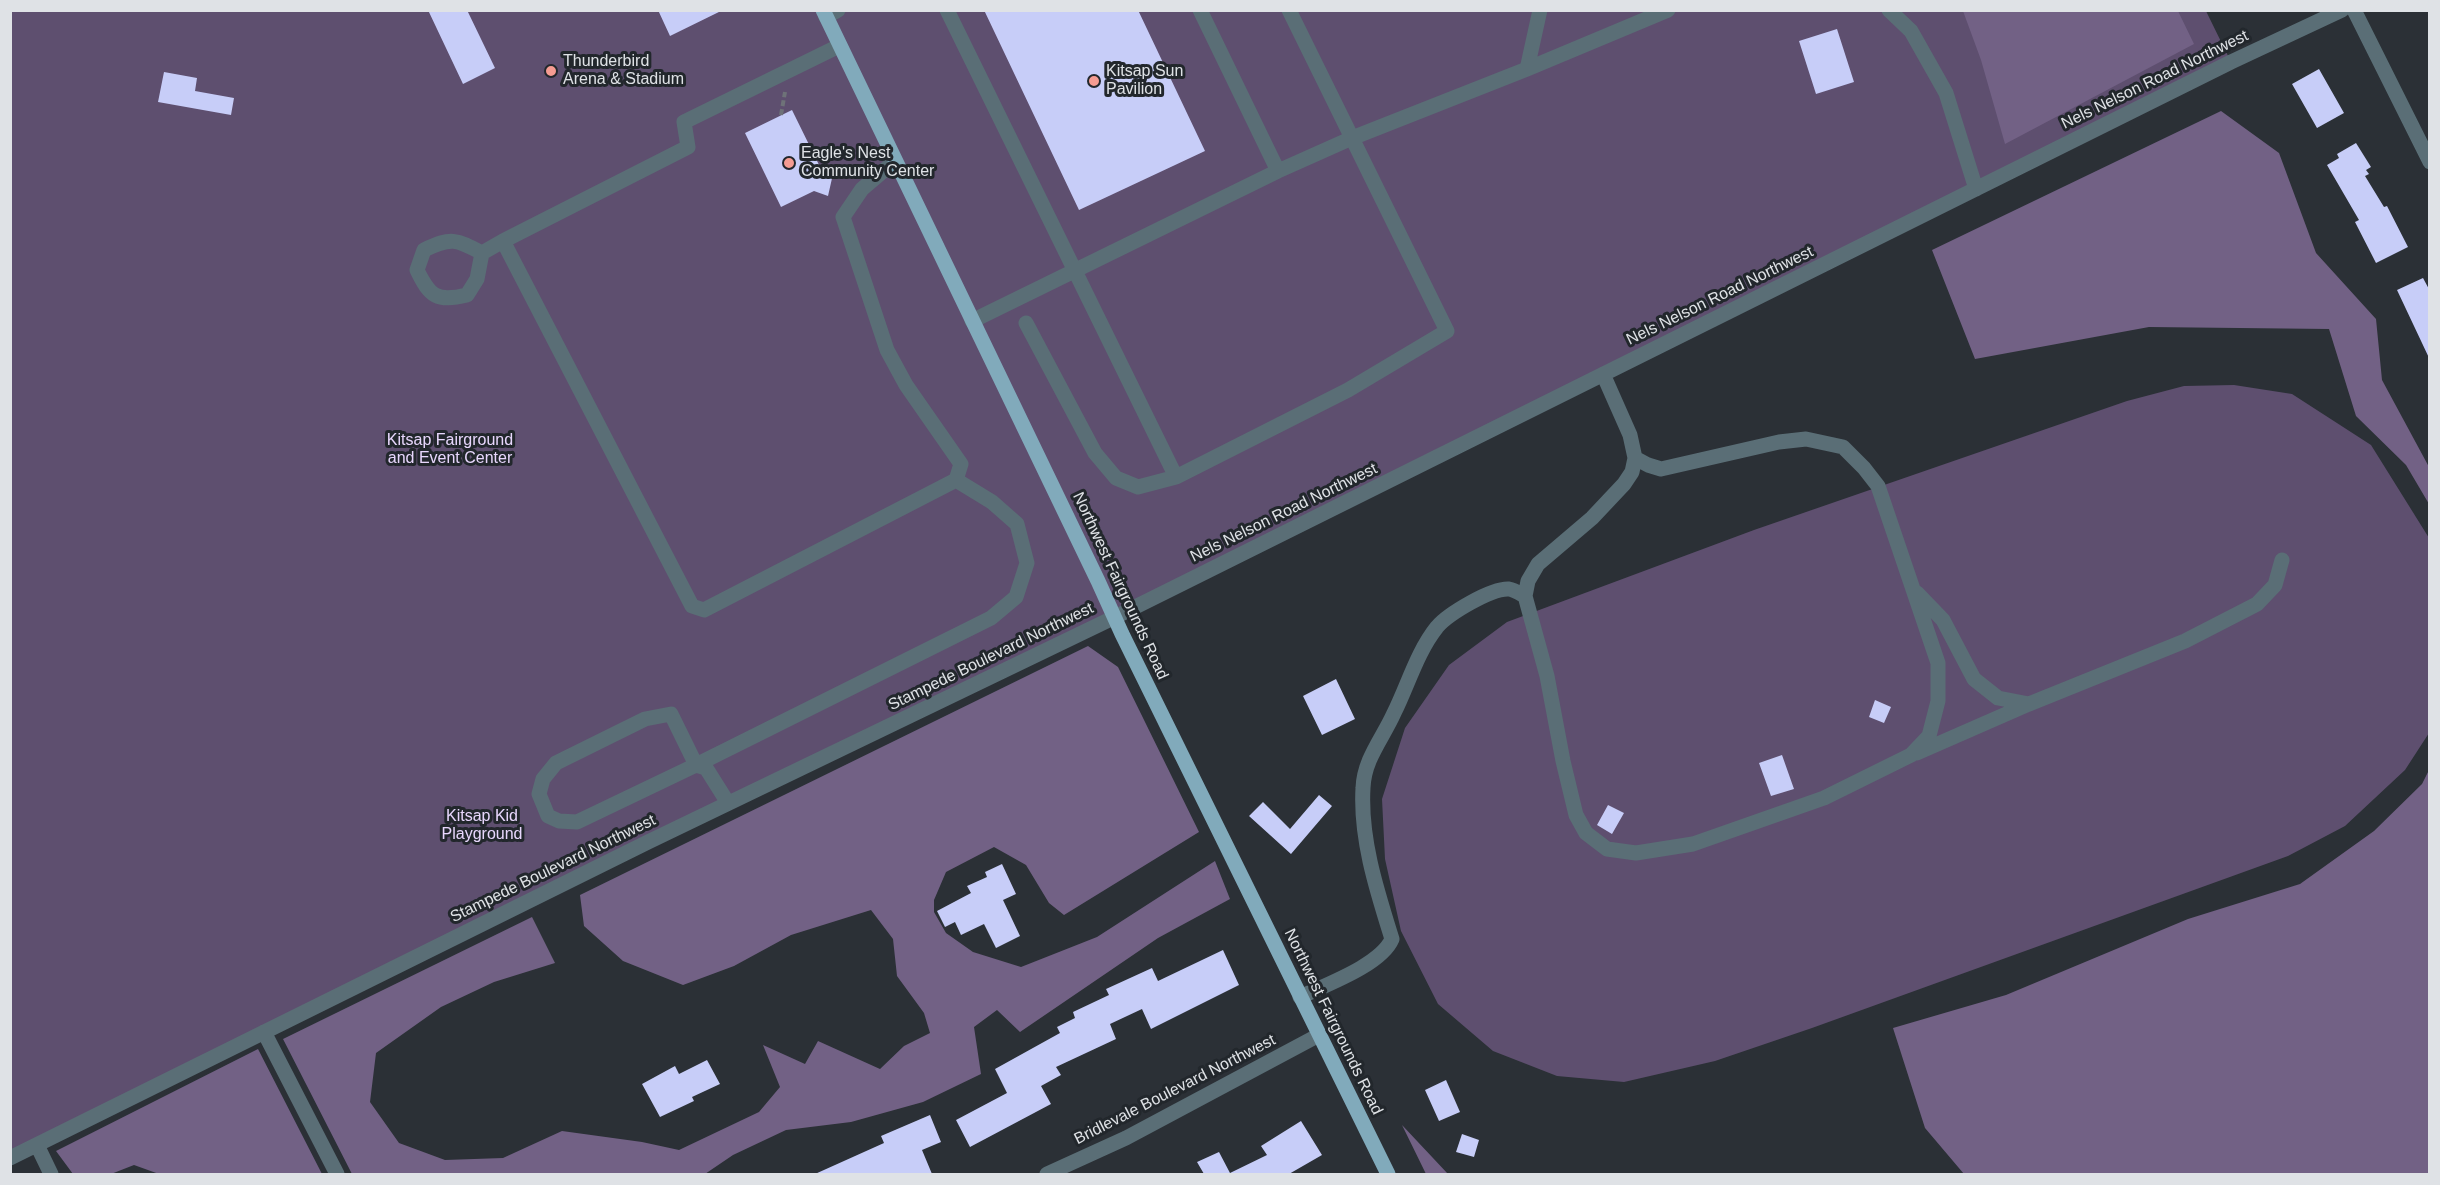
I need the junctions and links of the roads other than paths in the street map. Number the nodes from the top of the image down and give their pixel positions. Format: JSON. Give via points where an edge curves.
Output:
{"nodes":[{"id":1,"x":947,"y":10,"type":"edge"},
{"id":2,"x":1200,"y":10,"type":"edge"},
{"id":3,"x":1289,"y":10,"type":"edge"},
{"id":4,"x":1540,"y":10,"type":"edge"},
{"id":5,"x":1668,"y":10,"type":"edge"},
{"id":6,"x":1889,"y":10,"type":"edge"},
{"id":7,"x":2342,"y":10,"type":"edge"},
{"id":8,"x":2354,"y":10,"type":"edge"},
{"id":9,"x":829,"y":13,"type":"edge"},
{"id":10,"x":840,"y":46,"type":"junction"},
{"id":11,"x":1527,"y":69,"type":"junction"},
{"id":12,"x":1352,"y":138,"type":"junction"},
{"id":13,"x":895,"y":161,"type":"junction"},
{"id":14,"x":2430,"y":162,"type":"edge"},
{"id":15,"x":1278,"y":171,"type":"junction"},
{"id":16,"x":1976,"y":189,"type":"junction"},
{"id":17,"x":503,"y":241,"type":"junction"},
{"id":18,"x":482,"y":253,"type":"junction"},
{"id":19,"x":1075,"y":271,"type":"junction"},
{"id":20,"x":972,"y":321,"type":"junction"},
{"id":21,"x":1026,"y":323,"type":"dead end"},
{"id":22,"x":1603,"y":374,"type":"junction"},
{"id":23,"x":1635,"y":458,"type":"junction"},
{"id":24,"x":1176,"y":477,"type":"junction"},
{"id":25,"x":956,"y":480,"type":"junction"},
{"id":26,"x":2282,"y":560,"type":"dead end"},
{"id":27,"x":1915,"y":591,"type":"junction"},
{"id":28,"x":1525,"y":596,"type":"junction"},
{"id":29,"x":1115,"y":617,"type":"junction"},
{"id":30,"x":2029,"y":704,"type":"junction"},
{"id":31,"x":1911,"y":755,"type":"junction"},
{"id":32,"x":696,"y":765,"type":"junction"},
{"id":33,"x":728,"y":803,"type":"junction"},
{"id":34,"x":1300,"y":997,"type":"junction"},
{"id":35,"x":264,"y":1032,"type":"junction"},
{"id":36,"x":1319,"y":1035,"type":"junction"},
{"id":37,"x":37,"y":1144,"type":"junction"},
{"id":38,"x":10,"y":1158,"type":"edge"},
{"id":39,"x":51,"y":1174,"type":"edge"},
{"id":40,"x":337,"y":1174,"type":"edge"},
{"id":41,"x":1047,"y":1174,"type":"edge"},
{"id":42,"x":1388,"y":1174,"type":"edge"}],
"edges":[{"from":1,"to":19,"type":"street"},
{"from":2,"to":15,"type":"street"},
{"from":3,"to":12,"type":"street"},
{"from":4,"to":11,"type":"street"},
{"from":5,"to":11,"type":"street"},
{"from":6,"to":16,"type":"street","via":[[1911,31],[1946,93]]},
{"from":7,"to":16,"type":"street","name":"Nels Nelson Road Northwest"},
{"from":8,"to":14,"type":"street"},
{"from":9,"to":10,"type":"main road","name":"Northwest Fairgrounds Road"},
{"from":10,"to":13,"type":"main road","name":"Northwest Fairgrounds Road"},
{"from":10,"to":17,"type":"street","via":[[684,122],[688,147]]},
{"from":11,"to":12,"type":"street"},
{"from":12,"to":15,"type":"street"},
{"from":12,"to":24,"type":"street","via":[[1447,331],[1348,390]]},
{"from":13,"to":20,"type":"main road","name":"Northwest Fairgrounds Road"},
{"from":13,"to":25,"type":"street","via":[[862,189],[843,217],[887,350],[906,385],[961,464]]},
{"from":15,"to":19,"type":"street"},
{"from":16,"to":22,"type":"street","name":"Nels Nelson Road Northwest"},
{"from":17,"to":18,"type":"street"},
{"from":17,"to":25,"type":"street","via":[[692,606],[704,610]]},
{"from":18,"to":18,"type":"street","via":[[462,242],[444,240],[424,250],[417,270],[426,289],[447,299],[467,295],[477,279]]},
{"from":19,"to":20,"type":"street"},
{"from":19,"to":24,"type":"street"},
{"from":20,"to":29,"type":"main road","name":"Northwest Fairgrounds Road"},
{"from":21,"to":24,"type":"street","via":[[1095,453],[1116,478],[1138,487]]},
{"from":22,"to":23,"type":"street","via":[[1630,435]]},
{"from":22,"to":29,"type":"street","name":"Nels Nelson Road Northwest"},
{"from":23,"to":27,"type":"street","via":[[1661,469],[1779,442],[1806,439],[1843,447],[1878,486]]},
{"from":23,"to":28,"type":"street","via":[[1624,484],[1592,518],[1538,564]]},
{"from":25,"to":32,"type":"street","via":[[992,502],[1017,524],[1027,563],[1016,597],[991,618]]},
{"from":26,"to":30,"type":"street","via":[[2275,585],[2257,604],[2185,641]]},
{"from":27,"to":30,"type":"street","via":[[1943,620],[1974,679],[1998,698]]},
{"from":27,"to":31,"type":"street","via":[[1938,663],[1938,701],[1929,735]]},
{"from":28,"to":31,"type":"street","via":[[1547,675],[1576,815],[1586,833],[1607,849],[1636,853],[1693,844],[1824,798]]},
{"from":28,"to":34,"type":"street","via":[[1508,589],[1470,603],[1438,626],[1421,653],[1368,761],[1363,786],[1366,844],[1392,939],[1388,949],[1374,960]]},
{"from":29,"to":33,"type":"street","name":"Stampede Boulevard Northwest"},
{"from":29,"to":34,"type":"main road","name":"Northwest Fairgrounds Road"},
{"from":30,"to":31,"type":"street"},
{"from":32,"to":32,"type":"street","via":[[577,822],[548,816],[539,794],[543,779],[556,763],[645,719],[671,714]]},
{"from":32,"to":33,"type":"street","via":[[706,768]]},
{"from":33,"to":35,"type":"street","name":"Stampede Boulevard Northwest"},
{"from":34,"to":36,"type":"main road","name":"Northwest Fairgrounds Road"},
{"from":35,"to":37,"type":"street","name":"Stampede Boulevard Northwest"},
{"from":35,"to":40,"type":"street"},
{"from":36,"to":41,"type":"street","name":"Bridlevale Boulevard Northwest","via":[[1126,1138]]},
{"from":36,"to":42,"type":"main road","name":"Northwest Fairgrounds Road"},
{"from":37,"to":38,"type":"street","name":"Stampede Boulevard Northwest"},
{"from":37,"to":39,"type":"street"}]}
